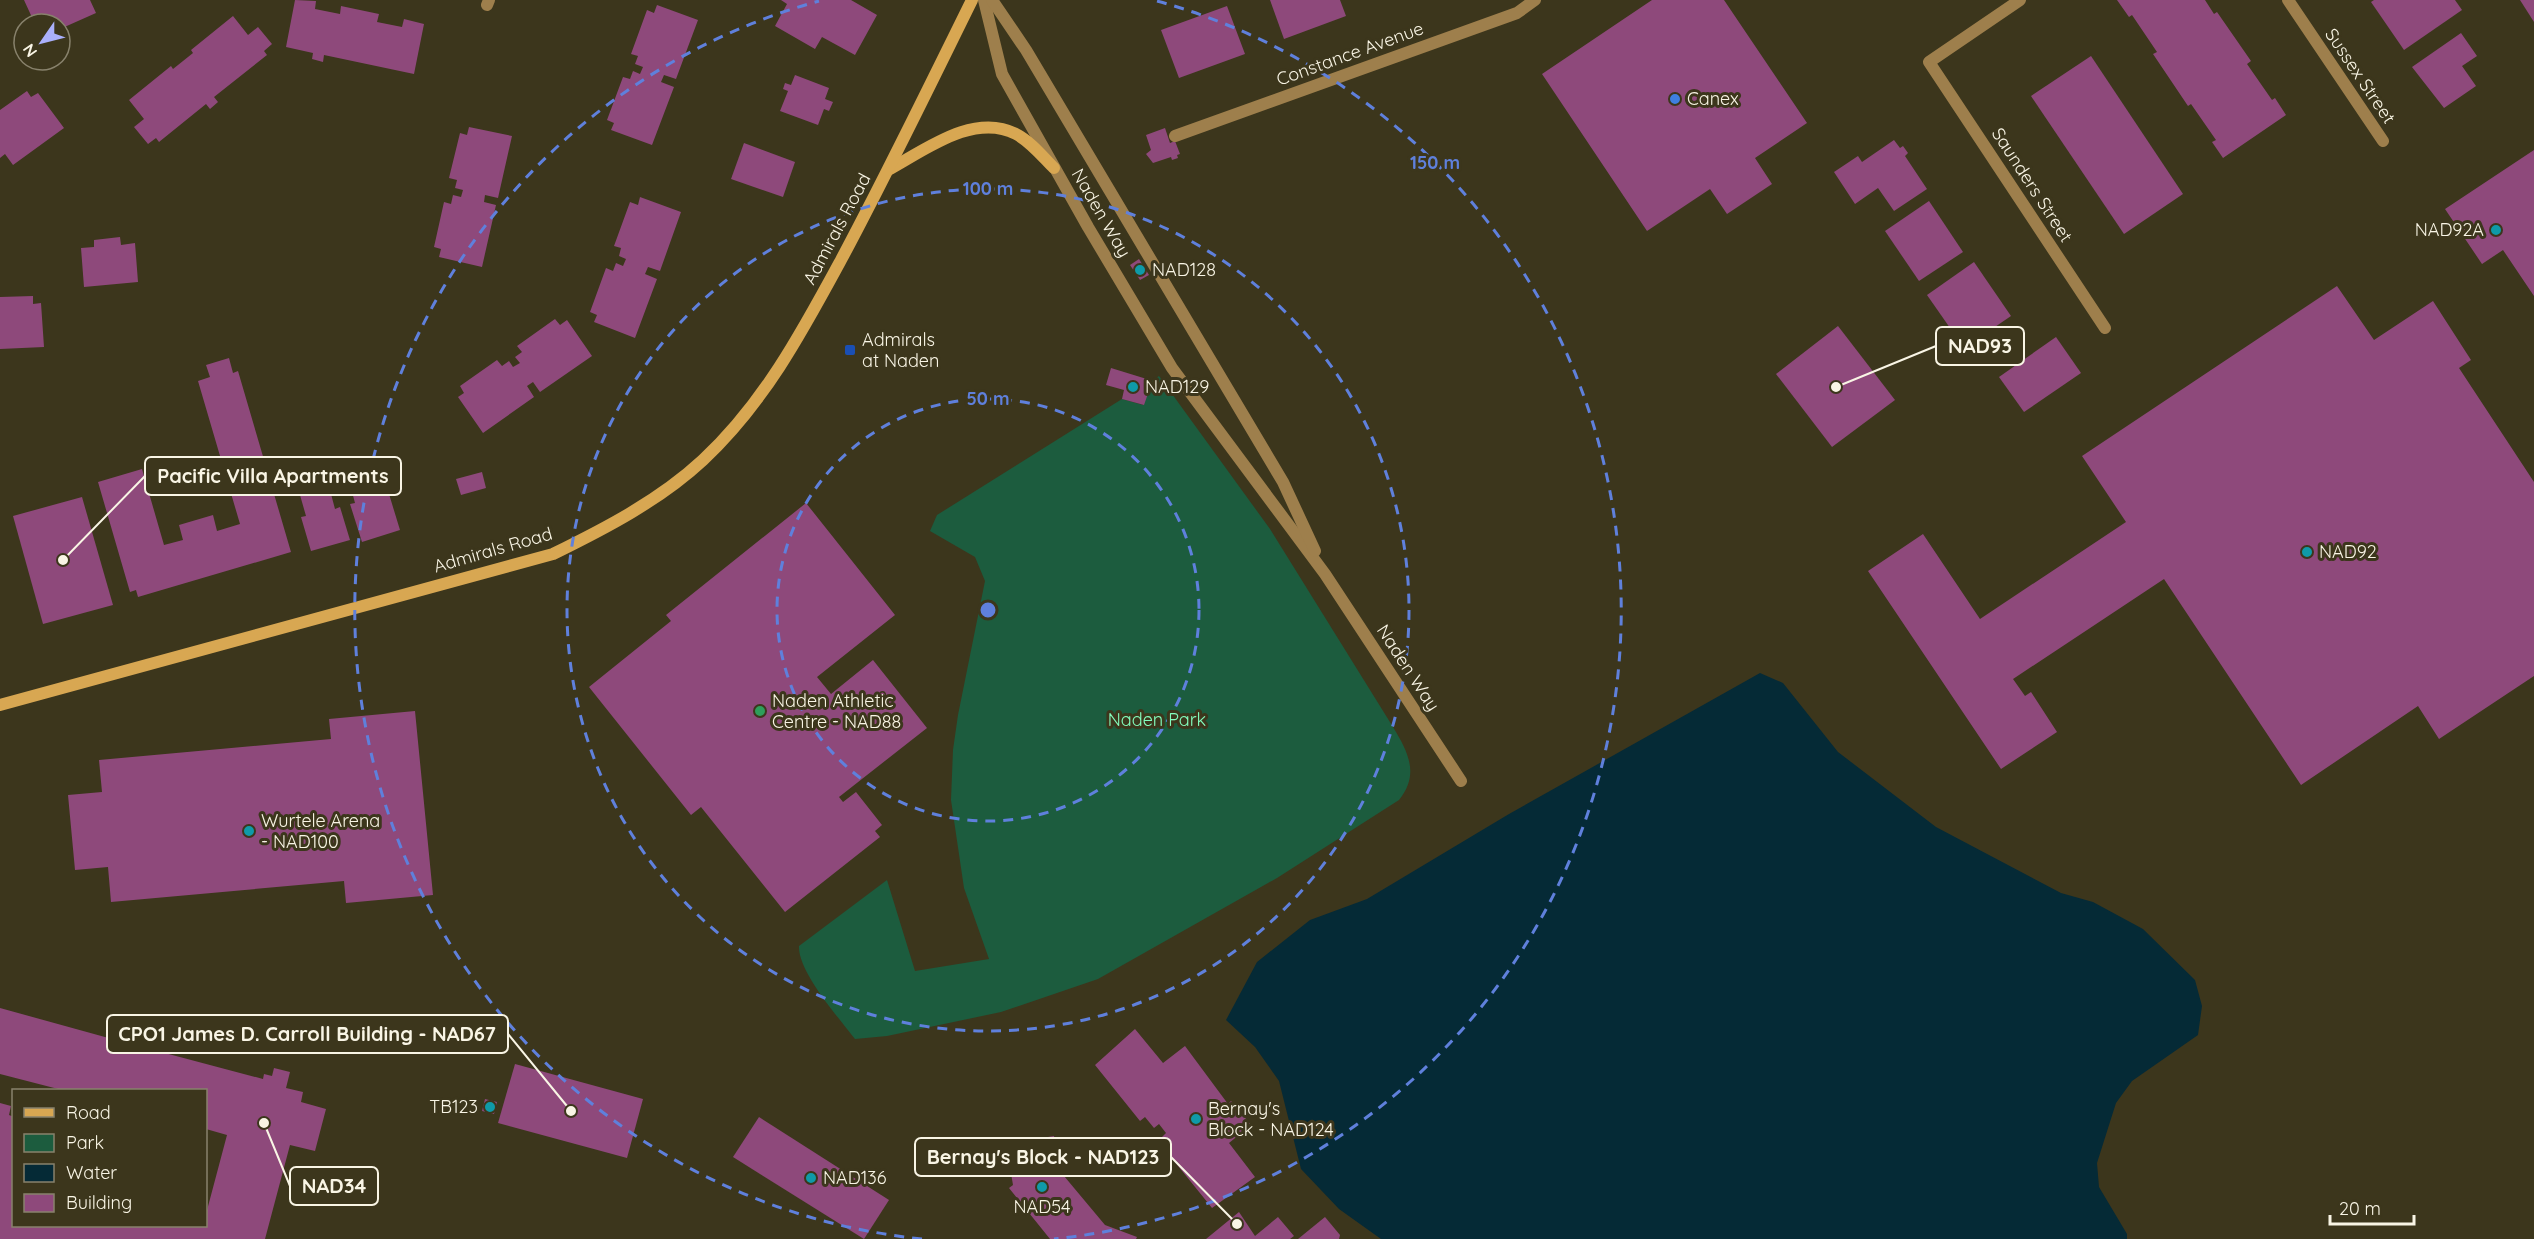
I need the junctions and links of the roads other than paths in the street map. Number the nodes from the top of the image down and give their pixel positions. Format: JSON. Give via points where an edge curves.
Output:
{"nodes":[{"id":1,"x":972,"y":0,"type":"edge"},
{"id":2,"x":984,"y":0,"type":"edge"},
{"id":3,"x":992,"y":0,"type":"edge"},
{"id":4,"x":1535,"y":0,"type":"edge"},
{"id":5,"x":2020,"y":0,"type":"edge"},
{"id":6,"x":2288,"y":0,"type":"edge"},
{"id":7,"x":1175,"y":136,"type":"dead end"},
{"id":8,"x":2383,"y":141,"type":"dead end"},
{"id":9,"x":1054,"y":168,"type":"junction"},
{"id":10,"x":890,"y":169,"type":"junction"},
{"id":11,"x":2105,"y":328,"type":"dead end"},
{"id":12,"x":1325,"y":574,"type":"junction"},
{"id":13,"x":0,"y":705,"type":"edge"},
{"id":14,"x":1461,"y":781,"type":"dead end"}],
"edges":[{"from":1,"to":10,"type":"main road","name":"Admirals Road"},
{"from":2,"to":9,"type":"street","name":"Naden Way","via":[[1002,74]]},
{"from":3,"to":12,"type":"street","name":"Naden Way","via":[[1026,50],[1283,482]]},
{"from":4,"to":7,"type":"street","name":"Constance Avenue","via":[[1517,13]]},
{"from":5,"to":11,"type":"street","name":"Saunders Street","via":[[1929,63]]},
{"from":6,"to":8,"type":"street","name":"Sussex Street"},
{"from":9,"to":10,"type":"main road","via":[[1016,134],[993,127],[958,132]]},
{"from":9,"to":12,"type":"street","name":"Naden Way","via":[[1172,368]]},
{"from":10,"to":13,"type":"main road","name":"Admirals Road","via":[[788,357],[753,405],[702,460],[651,500],[601,531],[553,554]]},
{"from":12,"to":14,"type":"street","name":"Naden Way"}]}
